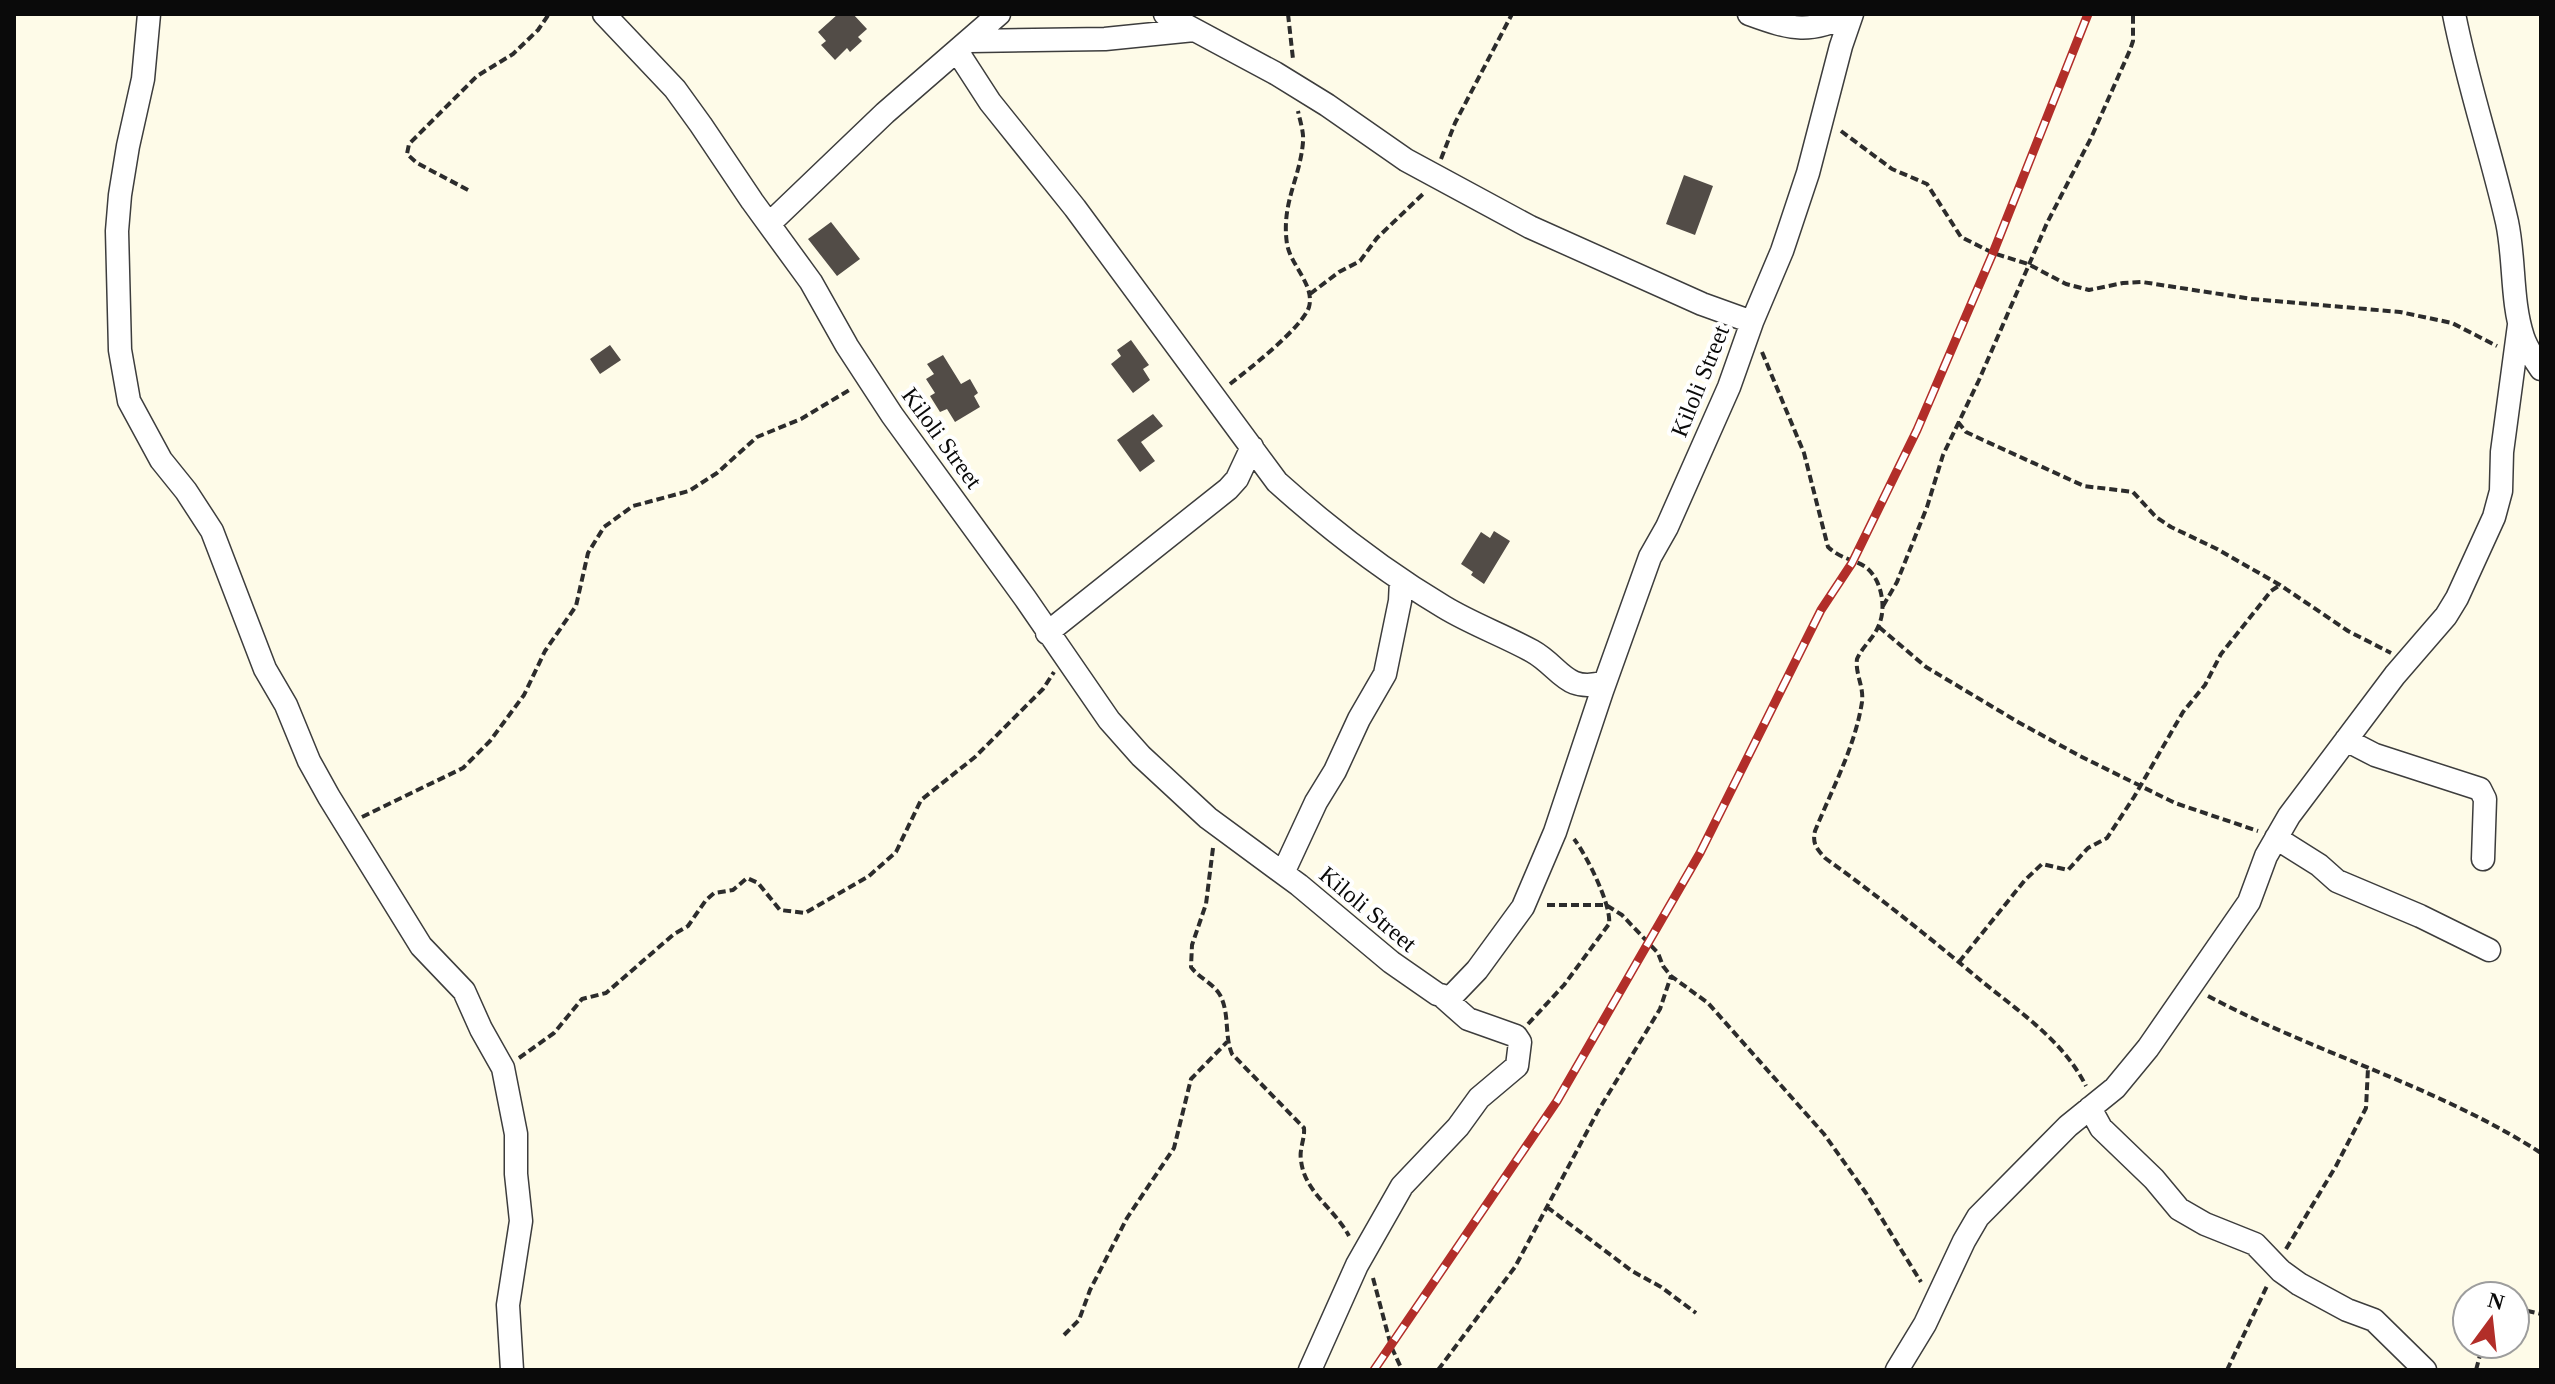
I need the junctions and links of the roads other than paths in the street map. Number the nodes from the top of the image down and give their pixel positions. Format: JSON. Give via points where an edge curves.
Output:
{"nodes":[{"id":1,"x":149,"y":14,"type":"edge"},
{"id":2,"x":604,"y":14,"type":"edge"},
{"id":3,"x":999,"y":14,"type":"edge"},
{"id":4,"x":1165,"y":14,"type":"edge"},
{"id":5,"x":1749,"y":14,"type":"edge"},
{"id":6,"x":1852,"y":14,"type":"edge"},
{"id":7,"x":2454,"y":14,"type":"edge"},
{"id":8,"x":1194,"y":30,"type":"junction"},
{"id":9,"x":964,"y":46,"type":"junction"},
{"id":10,"x":769,"y":224,"type":"junction"},
{"id":11,"x":1752,"y":322,"type":"junction"},
{"id":12,"x":2519,"y":325,"type":"junction"},
{"id":13,"x":2541,"y":369,"type":"edge"},
{"id":14,"x":1252,"y":447,"type":"junction"},
{"id":15,"x":1401,"y":580,"type":"junction"},
{"id":16,"x":1053,"y":642,"type":"junction"},
{"id":17,"x":1605,"y":682,"type":"junction"},
{"id":18,"x":2346,"y":740,"type":"junction"},
{"id":19,"x":2276,"y":838,"type":"junction"},
{"id":20,"x":2483,"y":859,"type":"dead end"},
{"id":21,"x":1283,"y":873,"type":"junction"},
{"id":22,"x":2489,"y":950,"type":"dead end"},
{"id":23,"x":1442,"y":996,"type":"junction"},
{"id":24,"x":2090,"y":1108,"type":"junction"},
{"id":25,"x":512,"y":1370,"type":"edge"},
{"id":26,"x":1310,"y":1370,"type":"edge"},
{"id":27,"x":1897,"y":1370,"type":"edge"},
{"id":28,"x":2425,"y":1370,"type":"edge"}],
"edges":[{"from":1,"to":25,"type":"street","via":[[117,231],[124,385],[155,451],[212,531],[265,669],[309,761],[421,946],[464,991],[503,1068],[516,1134],[521,1221],[508,1305]]},
{"from":2,"to":10,"type":"street","name":"Kiloli Street","via":[[675,89]]},
{"from":3,"to":9,"type":"street"},
{"from":4,"to":8,"type":"street"},
{"from":5,"to":6,"type":"street","via":[[1814,29]]},
{"from":6,"to":11,"type":"street","name":"Kiloli Street","via":[[1782,251]]},
{"from":7,"to":12,"type":"street","via":[[2511,242]]},
{"from":8,"to":9,"type":"street"},
{"from":8,"to":11,"type":"street","via":[[1296,85],[1406,160],[1558,241]]},
{"from":9,"to":10,"type":"street"},
{"from":9,"to":14,"type":"street","via":[[990,102]]},
{"from":10,"to":16,"type":"street","name":"Kiloli Street","via":[[811,282],[867,377]]},
{"from":11,"to":17,"type":"street","name":"Kiloli Street","via":[[1729,387],[1650,557]]},
{"from":12,"to":13,"type":"street"},
{"from":12,"to":18,"type":"street","via":[[2494,517],[2457,598]]},
{"from":14,"to":15,"type":"street","via":[[1277,482]]},
{"from":14,"to":16,"type":"street","via":[[1228,489]]},
{"from":15,"to":17,"type":"street","via":[[1537,654],[1572,683]]},
{"from":15,"to":21,"type":"street","via":[[1385,674]]},
{"from":16,"to":21,"type":"street","name":"Kiloli Street","via":[[1126,740],[1208,818]]},
{"from":17,"to":23,"type":"street","name":"Kiloli Street","via":[[1562,812],[1523,907],[1459,990]]},
{"from":18,"to":19,"type":"street"},
{"from":18,"to":20,"type":"street","via":[[2375,755],[2480,789],[2485,799]]},
{"from":19,"to":22,"type":"street","via":[[2337,881]]},
{"from":19,"to":24,"type":"street","via":[[2249,902],[2192,987],[2115,1088]]},
{"from":21,"to":23,"type":"street","name":"Kiloli Street","via":[[1391,962]]},
{"from":23,"to":26,"type":"street","via":[[1468,1019],[1516,1036],[1517,1066],[1479,1098],[1402,1186],[1359,1261]]},
{"from":24,"to":27,"type":"street","via":[[1978,1217]]},
{"from":24,"to":28,"type":"street","via":[[2101,1128],[2179,1209],[2255,1244],[2299,1284],[2374,1320]]}]}
